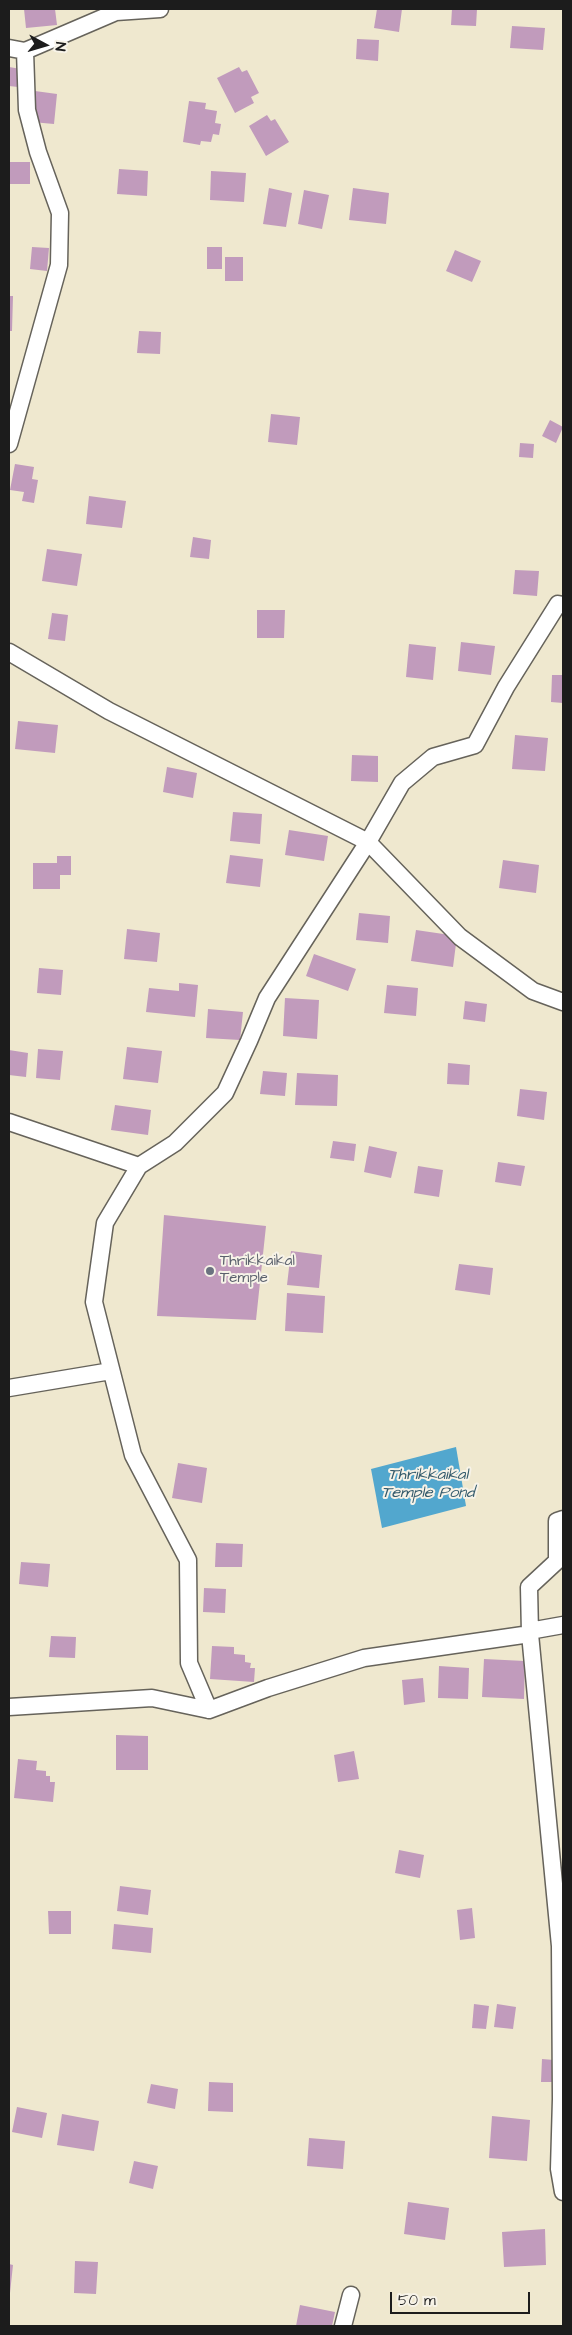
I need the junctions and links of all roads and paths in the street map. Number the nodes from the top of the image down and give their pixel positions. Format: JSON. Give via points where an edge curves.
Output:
{"nodes":[{"id":1,"x":160,"y":9,"type":"edge"},
{"id":2,"x":17,"y":50,"type":"edge"},
{"id":3,"x":9,"y":444,"type":"edge"},
{"id":4,"x":563,"y":605,"type":"edge"},
{"id":5,"x":9,"y":652,"type":"edge"},
{"id":6,"x":368,"y":842,"type":"junction"},
{"id":7,"x":563,"y":1002,"type":"edge"},
{"id":8,"x":9,"y":1122,"type":"edge"},
{"id":9,"x":139,"y":1166,"type":"junction"},
{"id":10,"x":112,"y":1371,"type":"junction"},
{"id":11,"x":9,"y":1388,"type":"edge"},
{"id":12,"x":560,"y":1520,"type":"edge"},
{"id":13,"x":563,"y":1625,"type":"edge"},
{"id":14,"x":530,"y":1634,"type":"junction"},
{"id":15,"x":9,"y":1707,"type":"edge"},
{"id":16,"x":209,"y":1710,"type":"junction"},
{"id":17,"x":562,"y":2099,"type":"edge"},
{"id":18,"x":563,"y":2192,"type":"edge"},
{"id":19,"x":351,"y":2295,"type":"dead end"},
{"id":20,"x":343,"y":2326,"type":"edge"}],
"edges":[{"from":1,"to":2,"type":"street","via":[[116,12]]},
{"from":2,"to":3,"type":"street","via":[[26,110],[60,213],[59,265]]},
{"from":4,"to":6,"type":"street","via":[[558,604],[506,687],[475,745],[433,757],[402,783]]},
{"from":5,"to":6,"type":"street","via":[[108,711]]},
{"from":6,"to":7,"type":"street","via":[[460,937],[533,991]]},
{"from":6,"to":9,"type":"street","via":[[266,998],[225,1093],[175,1143]]},
{"from":8,"to":9,"type":"street"},
{"from":9,"to":10,"type":"street","via":[[105,1223],[94,1302]]},
{"from":10,"to":11,"type":"street"},
{"from":10,"to":16,"type":"street","via":[[133,1456],[188,1560],[188,1663]]},
{"from":12,"to":14,"type":"street","via":[[556,1561],[530,1587]]},
{"from":13,"to":14,"type":"street","via":[[535,1630]]},
{"from":14,"to":16,"type":"street","via":[[364,1658]]},
{"from":14,"to":17,"type":"street","via":[[560,1946]]},
{"from":15,"to":16,"type":"street","via":[[152,1698]]},
{"from":17,"to":18,"type":"street","via":[[559,2169]]},
{"from":19,"to":20,"type":"street"}]}
